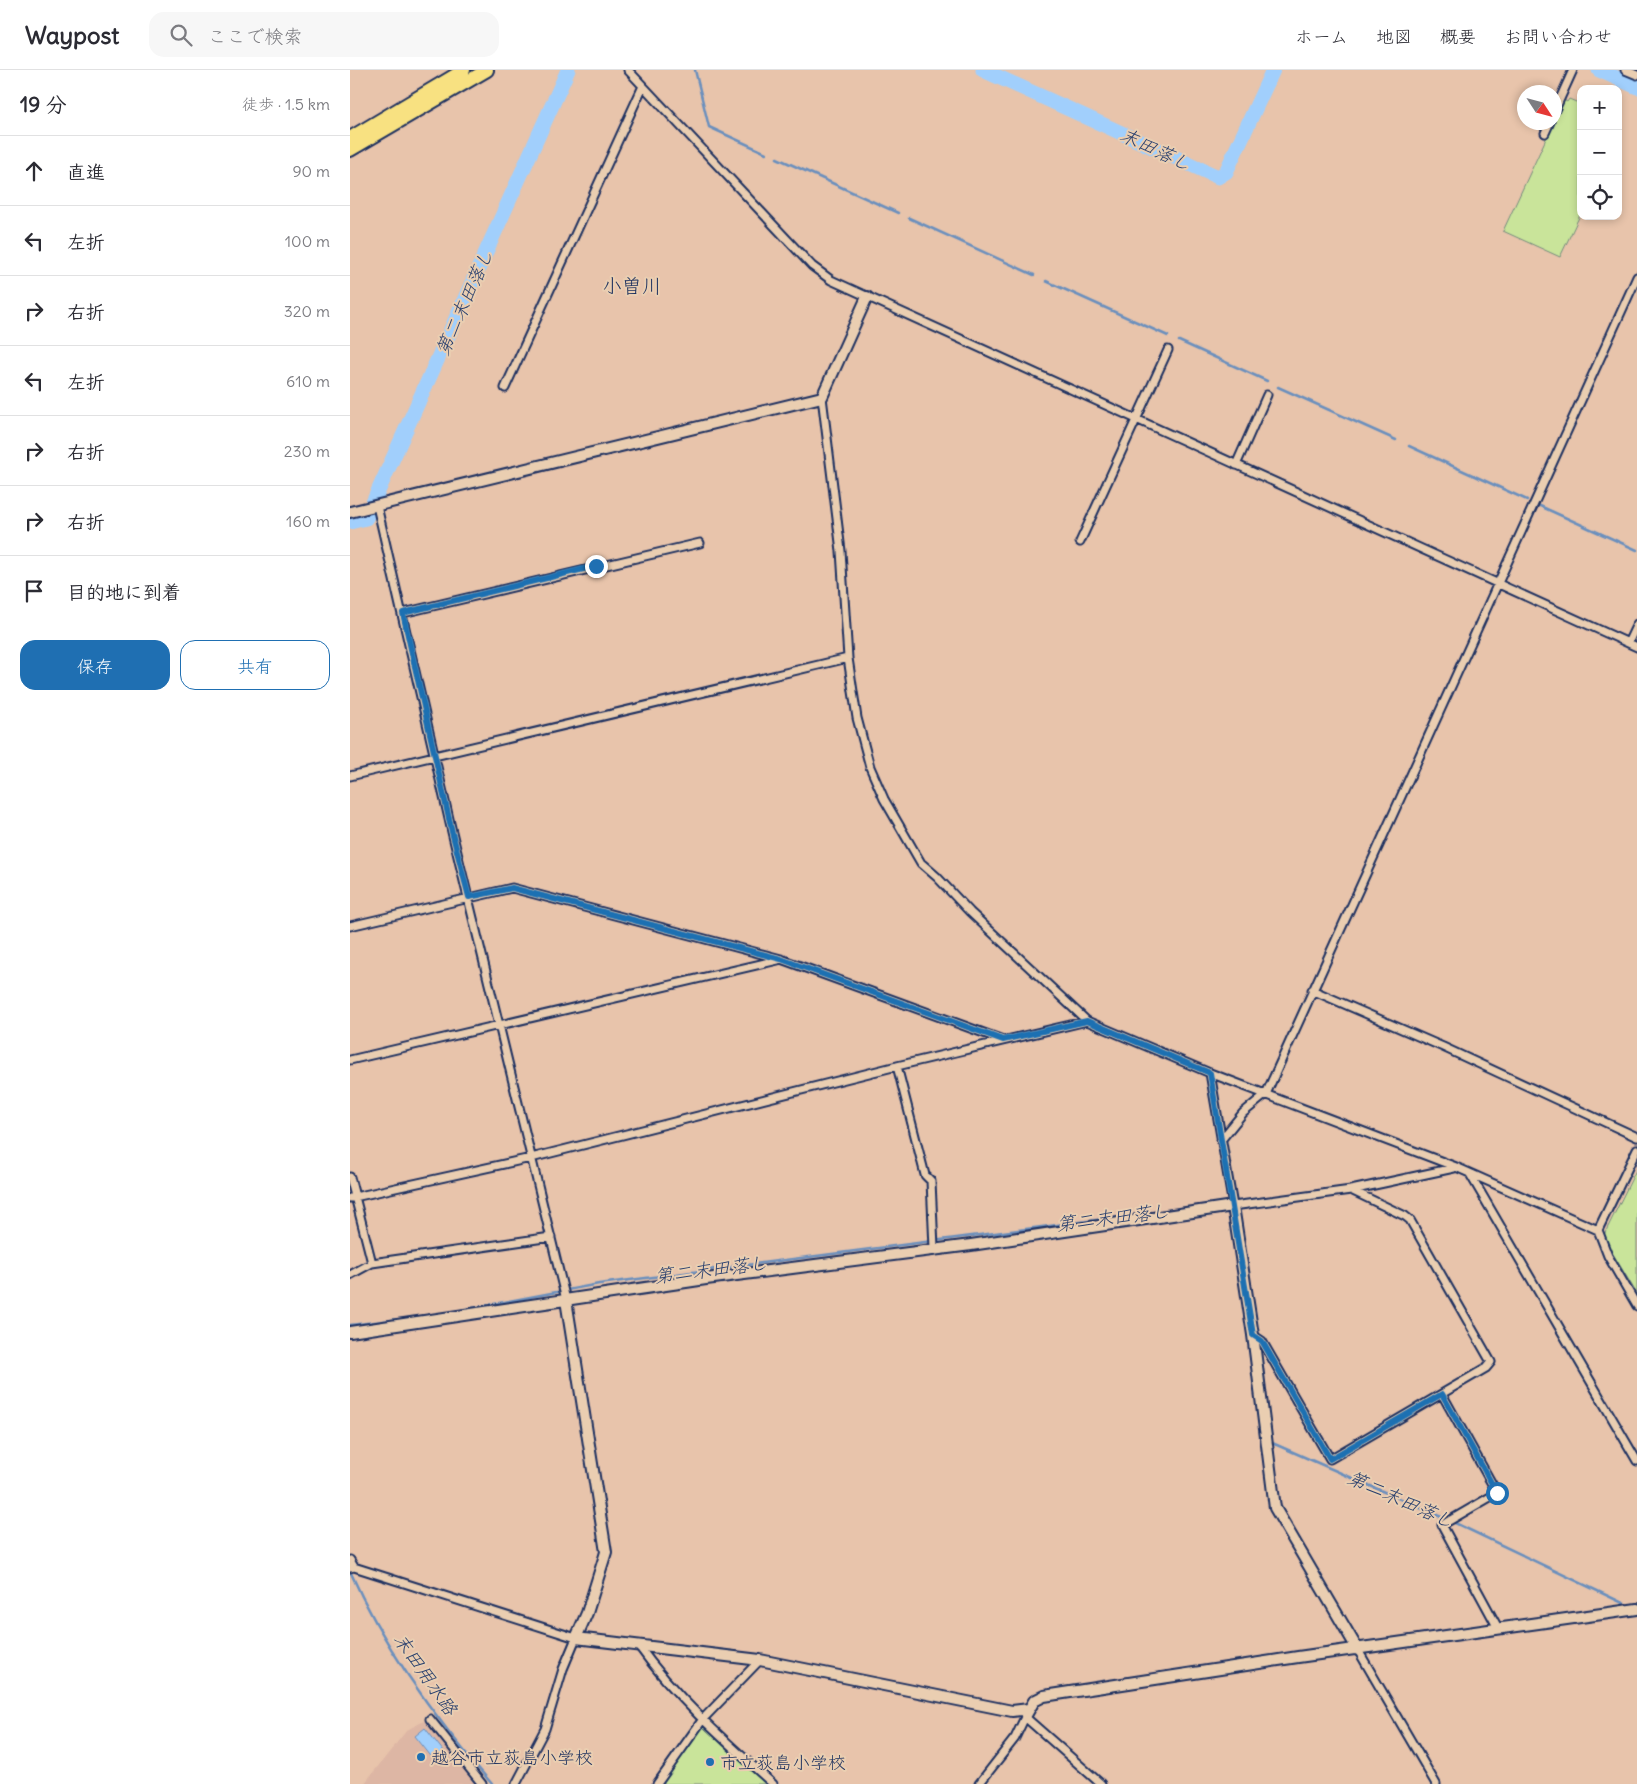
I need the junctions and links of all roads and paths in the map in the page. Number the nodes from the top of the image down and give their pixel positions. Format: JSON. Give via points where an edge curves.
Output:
{"nodes":[{"id":1,"x":464,"y":70,"type":"edge"},
{"id":2,"x":487,"y":70,"type":"edge"},
{"id":3,"x":628,"y":70,"type":"edge"},
{"id":4,"x":1573,"y":70,"type":"edge"},
{"id":5,"x":1626,"y":70,"type":"edge"},
{"id":6,"x":1637,"y":75,"type":"edge"},
{"id":7,"x":643,"y":86,"type":"junction"},
{"id":8,"x":1562,"y":94,"type":"edge"},
{"id":9,"x":1546,"y":130,"type":"edge"},
{"id":10,"x":1545,"y":133,"type":"dead end"},
{"id":11,"x":350,"y":138,"type":"edge"},
{"id":12,"x":350,"y":150,"type":"edge"},
{"id":13,"x":1637,"y":277,"type":"edge"},
{"id":14,"x":867,"y":297,"type":"junction"},
{"id":15,"x":1168,"y":350,"type":"dead end"},
{"id":16,"x":505,"y":388,"type":"dead end"},
{"id":17,"x":1267,"y":395,"type":"dead end"},
{"id":18,"x":822,"y":398,"type":"junction"},
{"id":19,"x":1136,"y":419,"type":"junction"},
{"id":20,"x":1236,"y":465,"type":"junction"},
{"id":21,"x":377,"y":506,"type":"junction"},
{"id":22,"x":350,"y":512,"type":"edge"},
{"id":23,"x":1080,"y":542,"type":"dead end"},
{"id":24,"x":700,"y":543,"type":"dead end"},
{"id":25,"x":1497,"y":583,"type":"junction"},
{"id":26,"x":403,"y":613,"type":"junction"},
{"id":27,"x":1637,"y":624,"type":"edge"},
{"id":28,"x":1628,"y":643,"type":"junction"},
{"id":29,"x":1637,"y":647,"type":"edge"},
{"id":30,"x":848,"y":658,"type":"junction"},
{"id":31,"x":435,"y":756,"type":"junction"},
{"id":32,"x":350,"y":776,"type":"edge"},
{"id":33,"x":469,"y":897,"type":"junction"},
{"id":34,"x":350,"y":926,"type":"edge"},
{"id":35,"x":781,"y":959,"type":"junction"},
{"id":36,"x":1312,"y":990,"type":"junction"},
{"id":37,"x":1087,"y":1021,"type":"junction"},
{"id":38,"x":500,"y":1024,"type":"junction"},
{"id":39,"x":1003,"y":1040,"type":"junction"},
{"id":40,"x":350,"y":1060,"type":"edge"},
{"id":41,"x":898,"y":1066,"type":"junction"},
{"id":42,"x":1210,"y":1073,"type":"junction"},
{"id":43,"x":1266,"y":1094,"type":"junction"},
{"id":44,"x":1637,"y":1136,"type":"edge"},
{"id":45,"x":1221,"y":1140,"type":"junction"},
{"id":46,"x":1637,"y":1149,"type":"edge"},
{"id":47,"x":532,"y":1158,"type":"junction"},
{"id":48,"x":1456,"y":1167,"type":"junction"},
{"id":49,"x":1470,"y":1173,"type":"junction"},
{"id":50,"x":350,"y":1177,"type":"edge"},
{"id":51,"x":1351,"y":1190,"type":"junction"},
{"id":52,"x":352,"y":1197,"type":"edge"},
{"id":53,"x":1233,"y":1206,"type":"junction"},
{"id":54,"x":1598,"y":1230,"type":"junction"},
{"id":55,"x":551,"y":1237,"type":"junction"},
{"id":56,"x":934,"y":1248,"type":"junction"},
{"id":57,"x":372,"y":1263,"type":"junction"},
{"id":58,"x":350,"y":1275,"type":"edge"},
{"id":59,"x":566,"y":1300,"type":"junction"},
{"id":60,"x":1637,"y":1306,"type":"edge"},
{"id":61,"x":350,"y":1332,"type":"edge"},
{"id":62,"x":1253,"y":1335,"type":"junction"},
{"id":63,"x":1442,"y":1394,"type":"junction"},
{"id":64,"x":1637,"y":1461,"type":"edge"},
{"id":65,"x":351,"y":1565,"type":"edge"},
{"id":66,"x":1637,"y":1609,"type":"edge"},
{"id":67,"x":1498,"y":1628,"type":"junction"},
{"id":68,"x":576,"y":1638,"type":"junction"},
{"id":69,"x":638,"y":1644,"type":"junction"},
{"id":70,"x":1358,"y":1650,"type":"junction"},
{"id":71,"x":760,"y":1660,"type":"junction"},
{"id":72,"x":1027,"y":1713,"type":"junction"},
{"id":73,"x":430,"y":1719,"type":"dead end"},
{"id":74,"x":703,"y":1719,"type":"junction"},
{"id":75,"x":482,"y":1784,"type":"edge"},
{"id":76,"x":516,"y":1784,"type":"edge"},
{"id":77,"x":657,"y":1784,"type":"edge"},
{"id":78,"x":773,"y":1784,"type":"edge"},
{"id":79,"x":979,"y":1784,"type":"edge"},
{"id":80,"x":1101,"y":1784,"type":"edge"},
{"id":81,"x":1436,"y":1784,"type":"edge"}],
"edges":[{"from":1,"to":11,"type":"highway"},
{"from":2,"to":12,"type":"highway"},
{"from":3,"to":7,"type":"street"},
{"from":4,"to":8,"type":"street"},
{"from":5,"to":6,"type":"street"},
{"from":7,"to":14,"type":"street","via":[[812,266],[831,280]]},
{"from":7,"to":16,"type":"street"},
{"from":9,"to":10,"type":"street"},
{"from":13,"to":25,"type":"street"},
{"from":14,"to":18,"type":"street"},
{"from":14,"to":19,"type":"street"},
{"from":15,"to":19,"type":"street"},
{"from":17,"to":20,"type":"street"},
{"from":18,"to":21,"type":"street"},
{"from":18,"to":30,"type":"street","via":[[841,552]]},
{"from":19,"to":20,"type":"street"},
{"from":19,"to":23,"type":"street"},
{"from":20,"to":25,"type":"street"},
{"from":21,"to":22,"type":"street"},
{"from":21,"to":26,"type":"street"},
{"from":24,"to":26,"type":"street"},
{"from":25,"to":28,"type":"street"},
{"from":25,"to":36,"type":"street"},
{"from":26,"to":31,"type":"street"},
{"from":27,"to":28,"type":"street"},
{"from":28,"to":29,"type":"street"},
{"from":30,"to":31,"type":"street"},
{"from":30,"to":37,"type":"street","via":[[857,718],[870,768],[921,863]]},
{"from":31,"to":32,"type":"street"},
{"from":31,"to":33,"type":"street"},
{"from":33,"to":34,"type":"street"},
{"from":33,"to":35,"type":"street","via":[[512,888]]},
{"from":33,"to":38,"type":"street"},
{"from":35,"to":38,"type":"street"},
{"from":35,"to":39,"type":"street"},
{"from":36,"to":43,"type":"street"},
{"from":36,"to":44,"type":"street","via":[[1443,1046]]},
{"from":37,"to":39,"type":"street"},
{"from":37,"to":42,"type":"street"},
{"from":38,"to":40,"type":"street"},
{"from":38,"to":47,"type":"street"},
{"from":39,"to":41,"type":"street"},
{"from":41,"to":47,"type":"street"},
{"from":41,"to":56,"type":"street","via":[[925,1175],[931,1181]]},
{"from":42,"to":43,"type":"street"},
{"from":42,"to":45,"type":"street"},
{"from":43,"to":45,"type":"street","via":[[1243,1113]]},
{"from":43,"to":48,"type":"street"},
{"from":45,"to":53,"type":"street"},
{"from":46,"to":54,"type":"street"},
{"from":47,"to":52,"type":"street"},
{"from":47,"to":55,"type":"street"},
{"from":48,"to":49,"type":"street"},
{"from":48,"to":51,"type":"street"},
{"from":49,"to":54,"type":"street"},
{"from":49,"to":64,"type":"street"},
{"from":50,"to":52,"type":"street"},
{"from":51,"to":53,"type":"street"},
{"from":51,"to":63,"type":"street","via":[[1410,1220],[1491,1362]]},
{"from":52,"to":57,"type":"street"},
{"from":53,"to":56,"type":"street"},
{"from":53,"to":62,"type":"street"},
{"from":54,"to":60,"type":"street","via":[[1608,1256]]},
{"from":55,"to":57,"type":"street"},
{"from":55,"to":59,"type":"street"},
{"from":56,"to":59,"type":"street"},
{"from":57,"to":58,"type":"street"},
{"from":59,"to":61,"type":"street"},
{"from":59,"to":68,"type":"street","via":[[606,1552]]},
{"from":62,"to":63,"type":"street","via":[[1262,1341],[1330,1459]]},
{"from":62,"to":70,"type":"street","via":[[1275,1508]]},
{"from":63,"to":67,"type":"street","via":[[1497,1493],[1442,1525]]},
{"from":65,"to":68,"type":"street"},
{"from":66,"to":67,"type":"street"},
{"from":67,"to":70,"type":"street"},
{"from":68,"to":69,"type":"street"},
{"from":68,"to":76,"type":"street","via":[[545,1729]]},
{"from":69,"to":71,"type":"street"},
{"from":69,"to":74,"type":"street","via":[[658,1672]]},
{"from":70,"to":72,"type":"street","via":[[1044,1696],[1034,1702]]},
{"from":70,"to":81,"type":"street"},
{"from":71,"to":72,"type":"street"},
{"from":71,"to":74,"type":"street"},
{"from":72,"to":79,"type":"street","via":[[1015,1738]]},
{"from":72,"to":80,"type":"street"},
{"from":73,"to":75,"type":"street"},
{"from":74,"to":77,"type":"street"},
{"from":74,"to":78,"type":"street"}]}
